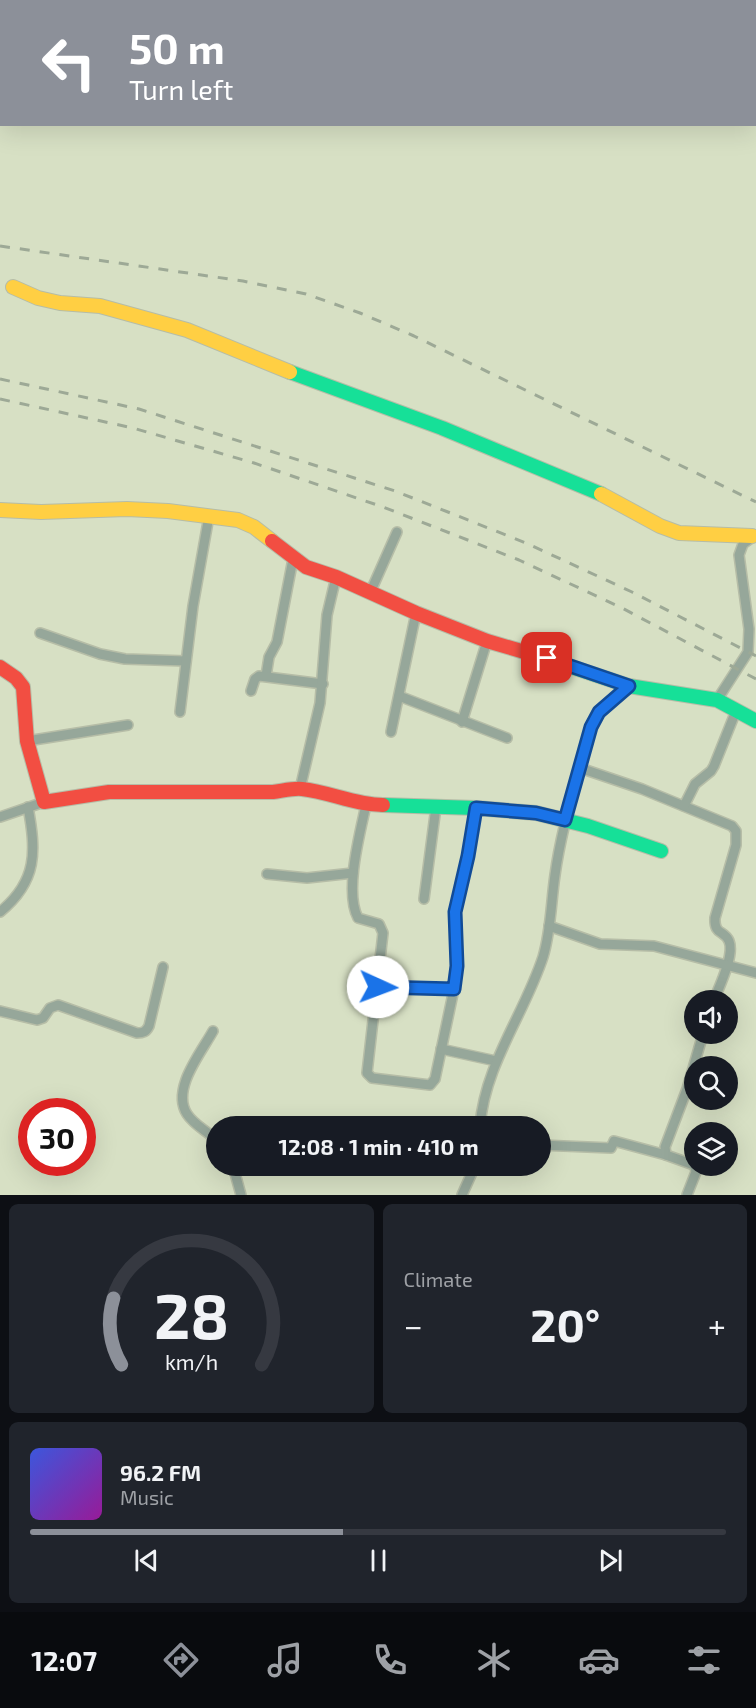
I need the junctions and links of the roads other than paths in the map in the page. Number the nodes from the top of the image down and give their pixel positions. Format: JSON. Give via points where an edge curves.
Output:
{"nodes":[{"id":1,"x":13,"y":287,"type":"dead end"},
{"id":2,"x":0,"y":510,"type":"edge"},
{"id":3,"x":209,"y":516,"type":"junction"},
{"id":4,"x":397,"y":532,"type":"dead end"},
{"id":5,"x":754,"y":536,"type":"edge"},
{"id":6,"x":293,"y":559,"type":"junction"},
{"id":7,"x":336,"y":577,"type":"junction"},
{"id":8,"x":370,"y":593,"type":"junction"},
{"id":9,"x":416,"y":613,"type":"junction"},
{"id":10,"x":40,"y":633,"type":"dead end"},
{"id":11,"x":487,"y":640,"type":"junction"},
{"id":12,"x":186,"y":661,"type":"junction"},
{"id":13,"x":0,"y":668,"type":"edge"},
{"id":14,"x":267,"y":676,"type":"junction"},
{"id":15,"x":323,"y":684,"type":"junction"},
{"id":16,"x":629,"y":686,"type":"junction"},
{"id":17,"x":251,"y":691,"type":"dead end"},
{"id":18,"x":399,"y":696,"type":"junction"},
{"id":19,"x":717,"y":700,"type":"junction"},
{"id":20,"x":736,"y":711,"type":"junction"},
{"id":21,"x":180,"y":712,"type":"dead end"},
{"id":22,"x":756,"y":721,"type":"edge"},
{"id":23,"x":462,"y":722,"type":"junction"},
{"id":24,"x":128,"y":725,"type":"dead end"},
{"id":25,"x":391,"y":732,"type":"dead end"},
{"id":26,"x":507,"y":738,"type":"dead end"},
{"id":27,"x":27,"y":741,"type":"junction"},
{"id":28,"x":580,"y":768,"type":"junction"},
{"id":29,"x":300,"y":789,"type":"junction"},
{"id":30,"x":44,"y":802,"type":"junction"},
{"id":31,"x":366,"y":805,"type":"junction"},
{"id":32,"x":684,"y":806,"type":"junction"},
{"id":33,"x":28,"y":807,"type":"junction"},
{"id":34,"x":436,"y":807,"type":"junction"},
{"id":35,"x":476,"y":808,"type":"junction"},
{"id":36,"x":0,"y":817,"type":"edge"},
{"id":37,"x":565,"y":820,"type":"junction"},
{"id":38,"x":661,"y":851,"type":"dead end"},
{"id":39,"x":353,"y":873,"type":"junction"},
{"id":40,"x":267,"y":874,"type":"dead end"},
{"id":41,"x":424,"y":899,"type":"dead end"},
{"id":42,"x":0,"y":912,"type":"edge"},
{"id":43,"x":549,"y":926,"type":"junction"},
{"id":44,"x":727,"y":965,"type":"junction"},
{"id":45,"x":164,"y":967,"type":"dead end"},
{"id":46,"x":756,"y":973,"type":"edge"},
{"id":47,"x":378,"y":987,"type":"junction"},
{"id":48,"x":454,"y":989,"type":"junction"},
{"id":49,"x":718,"y":990,"type":"edge"},
{"id":50,"x":0,"y":1011,"type":"edge"},
{"id":51,"x":213,"y":1031,"type":"dead end"},
{"id":52,"x":700,"y":1044,"type":"edge"},
{"id":53,"x":441,"y":1048,"type":"junction"},
{"id":54,"x":496,"y":1061,"type":"junction"},
{"id":55,"x":481,"y":1116,"type":"edge"},
{"id":56,"x":206,"y":1132,"type":"edge"},
{"id":57,"x":551,"y":1145,"type":"edge"},
{"id":58,"x":666,"y":1155,"type":"junction"},
{"id":59,"x":684,"y":1161,"type":"edge"},
{"id":60,"x":236,"y":1176,"type":"edge"},
{"id":61,"x":471,"y":1176,"type":"edge"},
{"id":62,"x":694,"y":1176,"type":"edge"},
{"id":63,"x":241,"y":1195,"type":"edge"},
{"id":64,"x":462,"y":1195,"type":"edge"},
{"id":65,"x":687,"y":1195,"type":"edge"}],
"edges":[{"from":1,"to":5,"type":"street","via":[[38,298],[100,306],[196,333],[594,490],[679,533]]},
{"from":2,"to":3,"type":"street","via":[[127,508]]},
{"from":3,"to":6,"type":"street","via":[[238,520],[254,527]]},
{"from":3,"to":12,"type":"street"},
{"from":4,"to":8,"type":"street"},
{"from":5,"to":19,"type":"street","via":[[743,543],[739,555],[749,629],[748,652]]},
{"from":6,"to":7,"type":"street"},
{"from":6,"to":14,"type":"street"},
{"from":7,"to":8,"type":"street"},
{"from":7,"to":15,"type":"street","via":[[327,615]]},
{"from":8,"to":9,"type":"street"},
{"from":9,"to":11,"type":"street"},
{"from":9,"to":18,"type":"street"},
{"from":10,"to":12,"type":"street","via":[[125,659]]},
{"from":11,"to":16,"type":"street"},
{"from":11,"to":23,"type":"street"},
{"from":12,"to":21,"type":"street"},
{"from":13,"to":27,"type":"street","via":[[23,687]]},
{"from":14,"to":15,"type":"street"},
{"from":14,"to":17,"type":"street","via":[[259,676]]},
{"from":15,"to":29,"type":"street"},
{"from":16,"to":19,"type":"street"},
{"from":16,"to":28,"type":"street","via":[[599,712]]},
{"from":18,"to":23,"type":"street"},
{"from":18,"to":25,"type":"street"},
{"from":19,"to":20,"type":"street"},
{"from":20,"to":22,"type":"street"},
{"from":20,"to":32,"type":"street","via":[[714,766],[695,784]]},
{"from":23,"to":26,"type":"street"},
{"from":24,"to":27,"type":"street"},
{"from":27,"to":30,"type":"street"},
{"from":28,"to":32,"type":"street"},
{"from":28,"to":37,"type":"street"},
{"from":29,"to":30,"type":"street","via":[[109,792]]},
{"from":29,"to":31,"type":"street"},
{"from":30,"to":33,"type":"street"},
{"from":31,"to":34,"type":"street"},
{"from":31,"to":39,"type":"street"},
{"from":32,"to":44,"type":"street","via":[[736,831],[736,845],[715,918],[717,930],[730,942]]},
{"from":33,"to":36,"type":"street"},
{"from":33,"to":42,"type":"street","via":[[34,854],[30,873],[20,892]]},
{"from":34,"to":35,"type":"street"},
{"from":34,"to":41,"type":"street"},
{"from":35,"to":37,"type":"street","via":[[536,813]]},
{"from":35,"to":48,"type":"street","via":[[455,912]]},
{"from":37,"to":38,"type":"street"},
{"from":37,"to":43,"type":"street"},
{"from":39,"to":40,"type":"street","via":[[307,878]]},
{"from":39,"to":47,"type":"street","via":[[358,918],[382,928]]},
{"from":43,"to":44,"type":"street","via":[[600,944],[654,946]]},
{"from":43,"to":54,"type":"street","via":[[536,978]]},
{"from":44,"to":46,"type":"street"},
{"from":44,"to":49,"type":"street"},
{"from":45,"to":50,"type":"street","via":[[149,1026],[142,1033],[58,1005],[40,1019]]},
{"from":47,"to":48,"type":"street"},
{"from":47,"to":53,"type":"street","via":[[369,1076],[430,1085],[435,1079]]},
{"from":48,"to":53,"type":"street"},
{"from":51,"to":56,"type":"street","via":[[187,1078],[182,1100],[192,1121]]},
{"from":52,"to":58,"type":"street","via":[[665,1147]]},
{"from":53,"to":54,"type":"street"},
{"from":54,"to":55,"type":"street"},
{"from":57,"to":58,"type":"street","via":[[611,1148],[615,1141]]},
{"from":58,"to":59,"type":"street"},
{"from":60,"to":63,"type":"street"},
{"from":61,"to":64,"type":"street"},
{"from":62,"to":65,"type":"street"}]}
